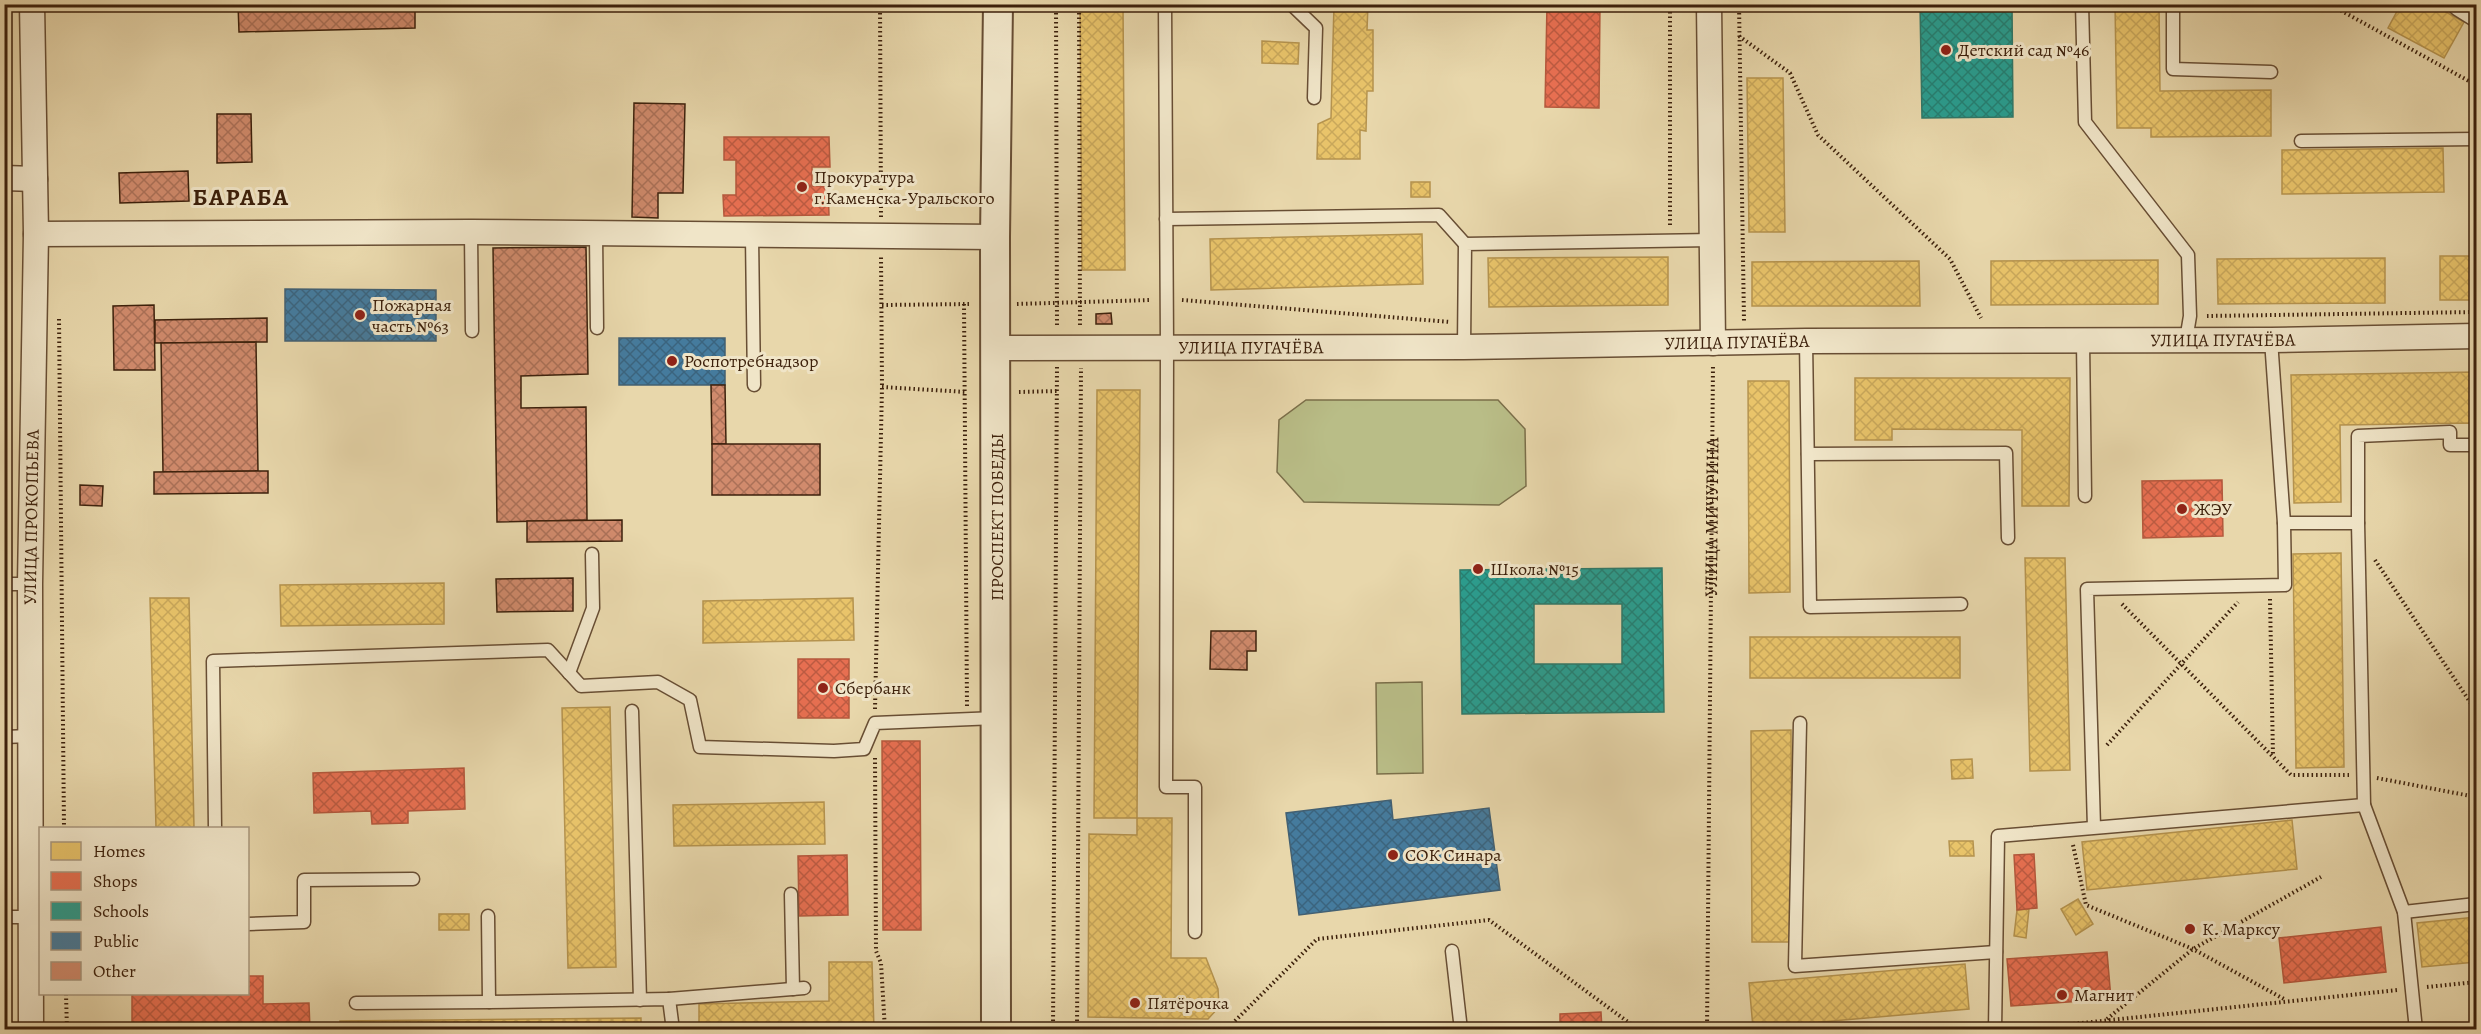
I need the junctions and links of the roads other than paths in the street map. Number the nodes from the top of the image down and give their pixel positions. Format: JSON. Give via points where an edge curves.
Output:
{"nodes":[{"id":1,"x":33,"y":4,"type":"edge"},
{"id":2,"x":998,"y":4,"type":"edge"},
{"id":3,"x":1165,"y":4,"type":"edge"},
{"id":4,"x":1291,"y":4,"type":"edge"},
{"id":5,"x":1709,"y":4,"type":"edge"},
{"id":6,"x":2082,"y":4,"type":"edge"},
{"id":7,"x":2172,"y":4,"type":"edge"},
{"id":8,"x":2460,"y":4,"type":"edge"},
{"id":9,"x":2476,"y":14,"type":"edge"},
{"id":10,"x":2271,"y":72,"type":"dead end"},
{"id":11,"x":1314,"y":98,"type":"dead end"},
{"id":12,"x":2476,"y":139,"type":"edge"},
{"id":13,"x":2301,"y":141,"type":"dead end"},
{"id":14,"x":4,"y":178,"type":"edge"},
{"id":15,"x":35,"y":179,"type":"junction"},
{"id":16,"x":1166,"y":219,"type":"junction"},
{"id":17,"x":471,"y":232,"type":"junction"},
{"id":18,"x":36,"y":234,"type":"junction"},
{"id":19,"x":596,"y":234,"type":"junction"},
{"id":20,"x":752,"y":236,"type":"junction"},
{"id":21,"x":995,"y":237,"type":"junction"},
{"id":22,"x":1712,"y":240,"type":"junction"},
{"id":23,"x":1465,"y":244,"type":"junction"},
{"id":24,"x":597,"y":328,"type":"dead end"},
{"id":25,"x":472,"y":331,"type":"dead end"},
{"id":26,"x":1713,"y":332,"type":"junction"},
{"id":27,"x":2476,"y":336,"type":"edge"},
{"id":28,"x":2186,"y":340,"type":"junction"},
{"id":29,"x":2271,"y":340,"type":"junction"},
{"id":30,"x":1806,"y":341,"type":"junction"},
{"id":31,"x":2083,"y":341,"type":"junction"},
{"id":32,"x":1167,"y":346,"type":"junction"},
{"id":33,"x":1464,"y":347,"type":"junction"},
{"id":34,"x":996,"y":348,"type":"junction"},
{"id":35,"x":754,"y":385,"type":"dead end"},
{"id":36,"x":2476,"y":445,"type":"edge"},
{"id":37,"x":1808,"y":454,"type":"junction"},
{"id":38,"x":2085,"y":496,"type":"dead end"},
{"id":39,"x":2284,"y":523,"type":"junction"},
{"id":40,"x":2358,"y":529,"type":"junction"},
{"id":41,"x":2008,"y":538,"type":"dead end"},
{"id":42,"x":592,"y":554,"type":"dead end"},
{"id":43,"x":4,"y":584,"type":"edge"},
{"id":44,"x":30,"y":584,"type":"junction"},
{"id":45,"x":1962,"y":604,"type":"dead end"},
{"id":46,"x":568,"y":673,"type":"junction"},
{"id":47,"x":632,"y":711,"type":"dead end"},
{"id":48,"x":997,"y":717,"type":"junction"},
{"id":49,"x":1800,"y":723,"type":"dead end"},
{"id":50,"x":30,"y":736,"type":"junction"},
{"id":51,"x":4,"y":737,"type":"edge"},
{"id":52,"x":2364,"y":805,"type":"junction"},
{"id":53,"x":215,"y":827,"type":"edge"},
{"id":54,"x":2094,"y":828,"type":"junction"},
{"id":55,"x":413,"y":879,"type":"dead end"},
{"id":56,"x":791,"y":894,"type":"dead end"},
{"id":57,"x":2476,"y":904,"type":"edge"},
{"id":58,"x":2404,"y":912,"type":"junction"},
{"id":59,"x":488,"y":916,"type":"dead end"},
{"id":60,"x":4,"y":917,"type":"edge"},
{"id":61,"x":33,"y":923,"type":"edge"},
{"id":62,"x":249,"y":924,"type":"edge"},
{"id":63,"x":1195,"y":932,"type":"dead end"},
{"id":64,"x":1452,"y":951,"type":"dead end"},
{"id":65,"x":1996,"y":952,"type":"junction"},
{"id":66,"x":669,"y":999,"type":"junction"},
{"id":67,"x":640,"y":1000,"type":"junction"},
{"id":68,"x":489,"y":1002,"type":"junction"},
{"id":69,"x":356,"y":1003,"type":"dead end"},
{"id":70,"x":31,"y":1029,"type":"edge"},
{"id":71,"x":673,"y":1029,"type":"edge"},
{"id":72,"x":996,"y":1029,"type":"edge"},
{"id":73,"x":1461,"y":1029,"type":"edge"},
{"id":74,"x":1995,"y":1029,"type":"edge"},
{"id":75,"x":2416,"y":1029,"type":"edge"}],
"edges":[{"from":1,"to":15,"type":"street","name":"УЛИЦА ПРОКОПЬЕВА"},
{"from":2,"to":21,"type":"street","name":"ПРОСПЕКТ ПОБЕДЫ"},
{"from":3,"to":16,"type":"lane"},
{"from":4,"to":11,"type":"lane","via":[[1316,28]]},
{"from":5,"to":22,"type":"street"},
{"from":6,"to":28,"type":"lane","via":[[2085,122],[2188,255],[2190,316]]},
{"from":7,"to":10,"type":"lane","via":[[2173,69]]},
{"from":8,"to":9,"type":"street"},
{"from":12,"to":13,"type":"lane"},
{"from":14,"to":15,"type":"street"},
{"from":15,"to":18,"type":"street","name":"УЛИЦА ПРОКОПЬЕВА"},
{"from":16,"to":23,"type":"lane","via":[[1439,215]]},
{"from":16,"to":32,"type":"lane"},
{"from":17,"to":18,"type":"street"},
{"from":17,"to":19,"type":"street"},
{"from":17,"to":25,"type":"lane"},
{"from":18,"to":44,"type":"street","name":"УЛИЦА ПРОКОПЬЕВА"},
{"from":19,"to":20,"type":"street"},
{"from":19,"to":24,"type":"lane"},
{"from":20,"to":21,"type":"street"},
{"from":20,"to":35,"type":"lane"},
{"from":21,"to":34,"type":"street","name":"ПРОСПЕКТ ПОБЕДЫ"},
{"from":22,"to":23,"type":"lane"},
{"from":22,"to":26,"type":"street"},
{"from":23,"to":33,"type":"lane"},
{"from":26,"to":30,"type":"street","name":"УЛИЦА ПУГАЧЁВА"},
{"from":26,"to":33,"type":"street","name":"УЛИЦА ПУГАЧЁВА"},
{"from":27,"to":29,"type":"street","name":"УЛИЦА ПУГАЧЁВА"},
{"from":28,"to":29,"type":"street","name":"УЛИЦА ПУГАЧЁВА"},
{"from":28,"to":31,"type":"street","name":"УЛИЦА ПУГАЧЁВА"},
{"from":29,"to":39,"type":"lane"},
{"from":30,"to":31,"type":"street","name":"УЛИЦА ПУГАЧЁВА"},
{"from":30,"to":37,"type":"lane"},
{"from":31,"to":38,"type":"lane"},
{"from":32,"to":33,"type":"street","name":"УЛИЦА ПУГАЧЁВА"},
{"from":32,"to":34,"type":"street","name":"УЛИЦА ПУГАЧЁВА"},
{"from":32,"to":63,"type":"lane","via":[[1166,787],[1195,787]]},
{"from":34,"to":48,"type":"street","name":"ПРОСПЕКТ ПОБЕДЫ"},
{"from":36,"to":40,"type":"lane","via":[[2450,444],[2450,432],[2358,436]]},
{"from":37,"to":41,"type":"lane","via":[[2006,453]]},
{"from":37,"to":45,"type":"lane","via":[[1810,607]]},
{"from":39,"to":40,"type":"lane"},
{"from":39,"to":54,"type":"lane","via":[[2285,585],[2087,589]]},
{"from":40,"to":52,"type":"lane"},
{"from":42,"to":46,"type":"lane","via":[[593,608]]},
{"from":43,"to":44,"type":"lane"},
{"from":44,"to":50,"type":"street","name":"УЛИЦА ПРОКОПЬЕВА"},
{"from":46,"to":48,"type":"lane","via":[[580,686],[658,682],[690,700],[700,747],[864,749],[875,723]]},
{"from":46,"to":53,"type":"lane","via":[[548,650],[213,661]]},
{"from":47,"to":67,"type":"lane"},
{"from":48,"to":72,"type":"street","name":"ПРОСПЕКТ ПОБЕДЫ"},
{"from":49,"to":65,"type":"lane","via":[[1795,966]]},
{"from":50,"to":51,"type":"lane"},
{"from":50,"to":61,"type":"street","name":"УЛИЦА ПРОКОПЬЕВА"},
{"from":52,"to":54,"type":"lane"},
{"from":52,"to":58,"type":"lane"},
{"from":54,"to":65,"type":"lane","via":[[1998,836]]},
{"from":55,"to":62,"type":"lane","via":[[304,880],[304,922]]},
{"from":56,"to":66,"type":"lane","via":[[799,988]]},
{"from":57,"to":58,"type":"lane"},
{"from":58,"to":75,"type":"lane"},
{"from":59,"to":68,"type":"lane"},
{"from":60,"to":61,"type":"lane"},
{"from":61,"to":70,"type":"street","name":"УЛИЦА ПРОКОПЬЕВА"},
{"from":64,"to":73,"type":"lane"},
{"from":65,"to":74,"type":"lane"},
{"from":66,"to":67,"type":"lane"},
{"from":66,"to":71,"type":"lane"},
{"from":67,"to":68,"type":"lane"},
{"from":68,"to":69,"type":"lane"}]}
